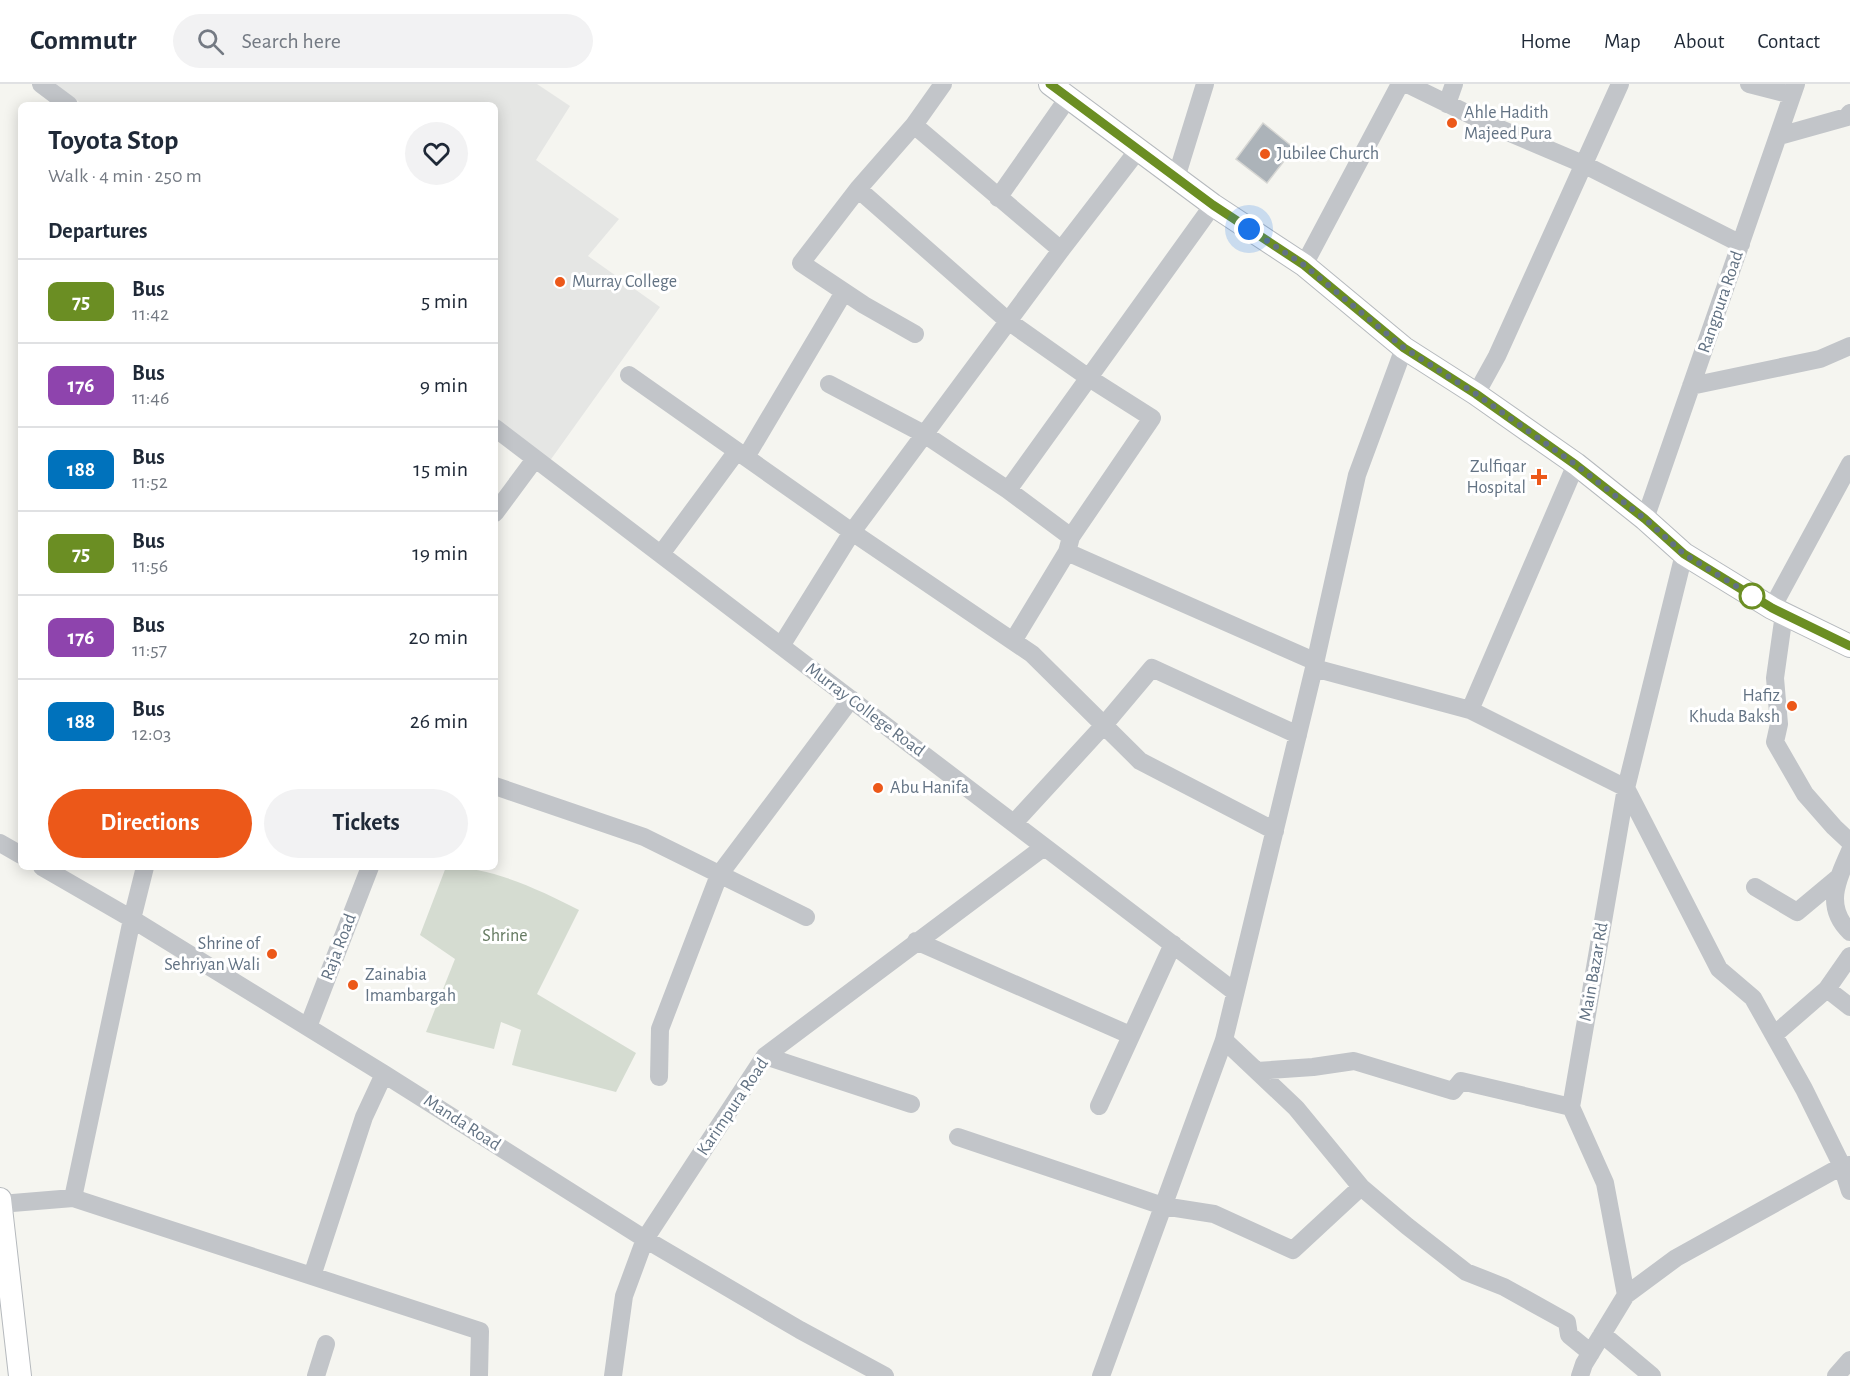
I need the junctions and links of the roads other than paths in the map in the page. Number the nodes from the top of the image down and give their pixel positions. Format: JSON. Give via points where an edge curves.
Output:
{"nodes":[{"id":1,"x":41,"y":84,"type":"edge"},
{"id":2,"x":943,"y":84,"type":"edge"},
{"id":3,"x":1050,"y":84,"type":"edge"},
{"id":4,"x":1205,"y":84,"type":"edge"},
{"id":5,"x":1400,"y":84,"type":"edge"},
{"id":6,"x":1407,"y":84,"type":"edge"},
{"id":7,"x":1454,"y":84,"type":"edge"},
{"id":8,"x":1620,"y":84,"type":"edge"},
{"id":9,"x":1749,"y":84,"type":"edge"},
{"id":10,"x":1794,"y":90,"type":"edge"},
{"id":11,"x":1068,"y":98,"type":"junction"},
{"id":12,"x":65,"y":102,"type":"edge"},
{"id":13,"x":1447,"y":104,"type":"junction"},
{"id":14,"x":1850,"y":113,"type":"edge"},
{"id":15,"x":914,"y":125,"type":"junction"},
{"id":16,"x":1779,"y":136,"type":"junction"},
{"id":17,"x":1138,"y":150,"type":"junction"},
{"id":18,"x":1583,"y":164,"type":"junction"},
{"id":19,"x":1176,"y":178,"type":"junction"},
{"id":20,"x":858,"y":189,"type":"junction"},
{"id":21,"x":998,"y":198,"type":"junction"},
{"id":22,"x":1213,"y":205,"type":"junction"},
{"id":23,"x":1742,"y":244,"type":"junction"},
{"id":24,"x":1061,"y":250,"type":"junction"},
{"id":25,"x":1304,"y":265,"type":"junction"},
{"id":26,"x":844,"y":292,"type":"junction"},
{"id":27,"x":1008,"y":321,"type":"junction"},
{"id":28,"x":915,"y":334,"type":"dead end"},
{"id":29,"x":1850,"y":346,"type":"edge"},
{"id":30,"x":1404,"y":348,"type":"junction"},
{"id":31,"x":629,"y":375,"type":"dead end"},
{"id":32,"x":1089,"y":378,"type":"junction"},
{"id":33,"x":829,"y":384,"type":"dead end"},
{"id":34,"x":1692,"y":387,"type":"junction"},
{"id":35,"x":1476,"y":394,"type":"junction"},
{"id":36,"x":498,"y":430,"type":"edge"},
{"id":37,"x":924,"y":434,"type":"junction"},
{"id":38,"x":742,"y":454,"type":"junction"},
{"id":39,"x":535,"y":459,"type":"junction"},
{"id":40,"x":1850,"y":464,"type":"edge"},
{"id":41,"x":1576,"y":465,"type":"junction"},
{"id":42,"x":1008,"y":490,"type":"junction"},
{"id":43,"x":498,"y":509,"type":"edge"},
{"id":44,"x":1645,"y":519,"type":"junction"},
{"id":45,"x":852,"y":532,"type":"junction"},
{"id":46,"x":1069,"y":544,"type":"junction"},
{"id":47,"x":661,"y":554,"type":"junction"},
{"id":48,"x":1684,"y":554,"type":"junction"},
{"id":49,"x":1778,"y":611,"type":"junction"},
{"id":50,"x":1013,"y":641,"type":"junction"},
{"id":51,"x":780,"y":646,"type":"junction"},
{"id":52,"x":1850,"y":646,"type":"edge"},
{"id":53,"x":1314,"y":664,"type":"junction"},
{"id":54,"x":851,"y":699,"type":"junction"},
{"id":55,"x":1470,"y":711,"type":"junction"},
{"id":56,"x":1104,"y":725,"type":"junction"},
{"id":57,"x":1298,"y":735,"type":"junction"},
{"id":58,"x":498,"y":787,"type":"edge"},
{"id":59,"x":1626,"y":788,"type":"junction"},
{"id":60,"x":1014,"y":824,"type":"junction"},
{"id":61,"x":1275,"y":831,"type":"junction"},
{"id":62,"x":1850,"y":842,"type":"edge"},
{"id":63,"x":0,"y":843,"type":"edge"},
{"id":64,"x":1044,"y":846,"type":"junction"},
{"id":65,"x":1850,"y":851,"type":"edge"},
{"id":66,"x":18,"y":853,"type":"edge"},
{"id":67,"x":47,"y":870,"type":"edge"},
{"id":68,"x":144,"y":870,"type":"edge"},
{"id":69,"x":369,"y":870,"type":"edge"},
{"id":70,"x":719,"y":875,"type":"junction"},
{"id":71,"x":1839,"y":877,"type":"junction"},
{"id":72,"x":1755,"y":887,"type":"dead end"},
{"id":73,"x":806,"y":917,"type":"dead end"},
{"id":74,"x":132,"y":919,"type":"junction"},
{"id":75,"x":1850,"y":932,"type":"edge"},
{"id":76,"x":916,"y":941,"type":"junction"},
{"id":77,"x":1173,"y":945,"type":"junction"},
{"id":78,"x":1850,"y":956,"type":"edge"},
{"id":79,"x":1827,"y":989,"type":"junction"},
{"id":80,"x":1235,"y":992,"type":"junction"},
{"id":81,"x":1850,"y":1007,"type":"edge"},
{"id":82,"x":308,"y":1027,"type":"junction"},
{"id":83,"x":1130,"y":1035,"type":"junction"},
{"id":84,"x":1774,"y":1035,"type":"junction"},
{"id":85,"x":1224,"y":1040,"type":"junction"},
{"id":86,"x":765,"y":1056,"type":"junction"},
{"id":87,"x":1257,"y":1071,"type":"junction"},
{"id":88,"x":384,"y":1074,"type":"junction"},
{"id":89,"x":659,"y":1077,"type":"dead end"},
{"id":90,"x":911,"y":1104,"type":"dead end"},
{"id":91,"x":1099,"y":1106,"type":"dead end"},
{"id":92,"x":1571,"y":1107,"type":"junction"},
{"id":93,"x":958,"y":1137,"type":"dead end"},
{"id":94,"x":1846,"y":1166,"type":"edge"},
{"id":95,"x":1361,"y":1186,"type":"junction"},
{"id":96,"x":1850,"y":1191,"type":"edge"},
{"id":97,"x":73,"y":1198,"type":"junction"},
{"id":98,"x":0,"y":1199,"type":"edge"},
{"id":99,"x":0,"y":1204,"type":"edge"},
{"id":100,"x":1163,"y":1206,"type":"junction"},
{"id":101,"x":645,"y":1239,"type":"junction"},
{"id":102,"x":312,"y":1276,"type":"junction"},
{"id":103,"x":0,"y":1293,"type":"edge"},
{"id":104,"x":1626,"y":1295,"type":"junction"},
{"id":105,"x":1602,"y":1334,"type":"junction"},
{"id":106,"x":326,"y":1344,"type":"dead end"},
{"id":107,"x":1591,"y":1353,"type":"junction"},
{"id":108,"x":1850,"y":1360,"type":"edge"},
{"id":109,"x":10,"y":1376,"type":"edge"},
{"id":110,"x":20,"y":1376,"type":"edge"},
{"id":111,"x":316,"y":1376,"type":"edge"},
{"id":112,"x":478,"y":1376,"type":"edge"},
{"id":113,"x":613,"y":1376,"type":"edge"},
{"id":114,"x":885,"y":1376,"type":"edge"},
{"id":115,"x":1101,"y":1376,"type":"edge"},
{"id":116,"x":1580,"y":1376,"type":"edge"},
{"id":117,"x":1652,"y":1376,"type":"edge"},
{"id":118,"x":1836,"y":1376,"type":"edge"}],
"edges":[{"from":1,"to":12,"type":"street"},
{"from":2,"to":15,"type":"street"},
{"from":3,"to":11,"type":"main road"},
{"from":4,"to":19,"type":"street"},
{"from":5,"to":25,"type":"street"},
{"from":6,"to":13,"type":"street"},
{"from":7,"to":13,"type":"street"},
{"from":8,"to":18,"type":"street"},
{"from":9,"to":10,"type":"street"},
{"from":10,"to":16,"type":"street","name":"Rangpura Road"},
{"from":11,"to":17,"type":"main road"},
{"from":11,"to":21,"type":"street"},
{"from":13,"to":18,"type":"street"},
{"from":14,"to":16,"type":"street"},
{"from":15,"to":20,"type":"street"},
{"from":15,"to":21,"type":"street"},
{"from":16,"to":23,"type":"street","name":"Rangpura Road"},
{"from":17,"to":19,"type":"main road"},
{"from":17,"to":24,"type":"street"},
{"from":18,"to":23,"type":"street"},
{"from":18,"to":35,"type":"street","via":[[1497,356]]},
{"from":19,"to":22,"type":"main road"},
{"from":20,"to":26,"type":"street","via":[[801,263]]},
{"from":20,"to":27,"type":"street"},
{"from":21,"to":24,"type":"street"},
{"from":22,"to":25,"type":"main road"},
{"from":22,"to":32,"type":"street"},
{"from":23,"to":34,"type":"street","name":"Rangpura Road"},
{"from":24,"to":27,"type":"street"},
{"from":25,"to":30,"type":"main road"},
{"from":26,"to":28,"type":"street"},
{"from":26,"to":38,"type":"street"},
{"from":27,"to":32,"type":"street"},
{"from":27,"to":37,"type":"street"},
{"from":29,"to":34,"type":"street","via":[[1820,359]]},
{"from":30,"to":35,"type":"main road"},
{"from":30,"to":53,"type":"street","via":[[1357,475]]},
{"from":31,"to":38,"type":"street"},
{"from":32,"to":42,"type":"street"},
{"from":32,"to":46,"type":"street","via":[[1152,418]]},
{"from":33,"to":37,"type":"street"},
{"from":34,"to":44,"type":"street","name":"Rangpura Road"},
{"from":35,"to":41,"type":"main road"},
{"from":36,"to":39,"type":"street","name":"Murray College Road"},
{"from":37,"to":42,"type":"street"},
{"from":37,"to":45,"type":"street"},
{"from":38,"to":45,"type":"street"},
{"from":38,"to":47,"type":"street"},
{"from":39,"to":43,"type":"street"},
{"from":39,"to":47,"type":"street","name":"Murray College Road"},
{"from":40,"to":49,"type":"street"},
{"from":41,"to":44,"type":"main road"},
{"from":41,"to":55,"type":"street"},
{"from":42,"to":46,"type":"street"},
{"from":44,"to":48,"type":"main road"},
{"from":45,"to":50,"type":"street"},
{"from":45,"to":51,"type":"street"},
{"from":46,"to":50,"type":"street"},
{"from":46,"to":53,"type":"street"},
{"from":47,"to":51,"type":"street","name":"Murray College Road"},
{"from":48,"to":49,"type":"main road"},
{"from":48,"to":59,"type":"street","name":"Main Bazar Rd"},
{"from":49,"to":52,"type":"main road"},
{"from":49,"to":62,"type":"street","via":[[1775,678],[1779,724],[1775,742],[1805,794]]},
{"from":50,"to":56,"type":"street","via":[[1032,654]]},
{"from":51,"to":54,"type":"street","name":"Murray College Road"},
{"from":53,"to":55,"type":"street"},
{"from":53,"to":57,"type":"street"},
{"from":54,"to":60,"type":"street","name":"Murray College Road"},
{"from":54,"to":70,"type":"street"},
{"from":55,"to":59,"type":"street"},
{"from":56,"to":57,"type":"street","via":[[1152,668]]},
{"from":56,"to":60,"type":"street"},
{"from":56,"to":61,"type":"street","via":[[1140,761]]},
{"from":57,"to":61,"type":"street"},
{"from":58,"to":70,"type":"street","via":[[644,837]]},
{"from":59,"to":84,"type":"street","via":[[1719,969],[1753,998]]},
{"from":59,"to":92,"type":"street","name":"Main Bazar Rd"},
{"from":60,"to":64,"type":"street","name":"Murray College Road"},
{"from":61,"to":80,"type":"street"},
{"from":63,"to":66,"type":"street"},
{"from":64,"to":76,"type":"street","name":"Karimpura Road"},
{"from":64,"to":77,"type":"street","name":"Murray College Road"},
{"from":65,"to":71,"type":"street"},
{"from":67,"to":74,"type":"street","name":"Manda Road"},
{"from":68,"to":74,"type":"street"},
{"from":69,"to":82,"type":"street","name":"Raja Road"},
{"from":70,"to":73,"type":"street"},
{"from":70,"to":89,"type":"street","via":[[660,1029]]},
{"from":71,"to":72,"type":"street","via":[[1797,912]]},
{"from":71,"to":75,"type":"street","via":[[1834,901],[1839,918]]},
{"from":74,"to":82,"type":"street","name":"Manda Road"},
{"from":74,"to":97,"type":"street"},
{"from":76,"to":83,"type":"street"},
{"from":76,"to":86,"type":"street","name":"Karimpura Road"},
{"from":77,"to":80,"type":"street","name":"Murray College Road"},
{"from":77,"to":83,"type":"street"},
{"from":78,"to":79,"type":"street"},
{"from":79,"to":81,"type":"street"},
{"from":79,"to":84,"type":"street"},
{"from":80,"to":85,"type":"street"},
{"from":82,"to":88,"type":"street","name":"Manda Road"},
{"from":83,"to":91,"type":"street"},
{"from":84,"to":94,"type":"street"},
{"from":85,"to":87,"type":"street"},
{"from":85,"to":100,"type":"street"},
{"from":86,"to":90,"type":"street"},
{"from":86,"to":101,"type":"street","name":"Karimpura Road"},
{"from":87,"to":92,"type":"street","via":[[1353,1061],[1453,1091],[1461,1081]]},
{"from":87,"to":95,"type":"street","via":[[1296,1108]]},
{"from":88,"to":101,"type":"street","name":"Manda Road"},
{"from":88,"to":102,"type":"street","via":[[364,1117]]},
{"from":92,"to":104,"type":"street","via":[[1605,1183]]},
{"from":93,"to":100,"type":"street"},
{"from":94,"to":96,"type":"street"},
{"from":94,"to":104,"type":"street","via":[[1676,1258]]},
{"from":95,"to":100,"type":"street","via":[[1293,1251],[1214,1214]]},
{"from":95,"to":107,"type":"street","via":[[1467,1272],[1567,1322],[1569,1335]]},
{"from":97,"to":99,"type":"street"},
{"from":97,"to":102,"type":"street"},
{"from":98,"to":99,"type":"main road"},
{"from":99,"to":110,"type":"main road"},
{"from":100,"to":115,"type":"street"},
{"from":101,"to":113,"type":"street","name":"Karimpura Road","via":[[624,1296]]},
{"from":101,"to":114,"type":"street","name":"Manda Road"},
{"from":102,"to":112,"type":"street","via":[[480,1331]]},
{"from":103,"to":109,"type":"main road"},
{"from":104,"to":105,"type":"street"},
{"from":105,"to":107,"type":"street"},
{"from":105,"to":117,"type":"street"},
{"from":106,"to":111,"type":"street"},
{"from":107,"to":116,"type":"street"},
{"from":108,"to":118,"type":"street"}]}
